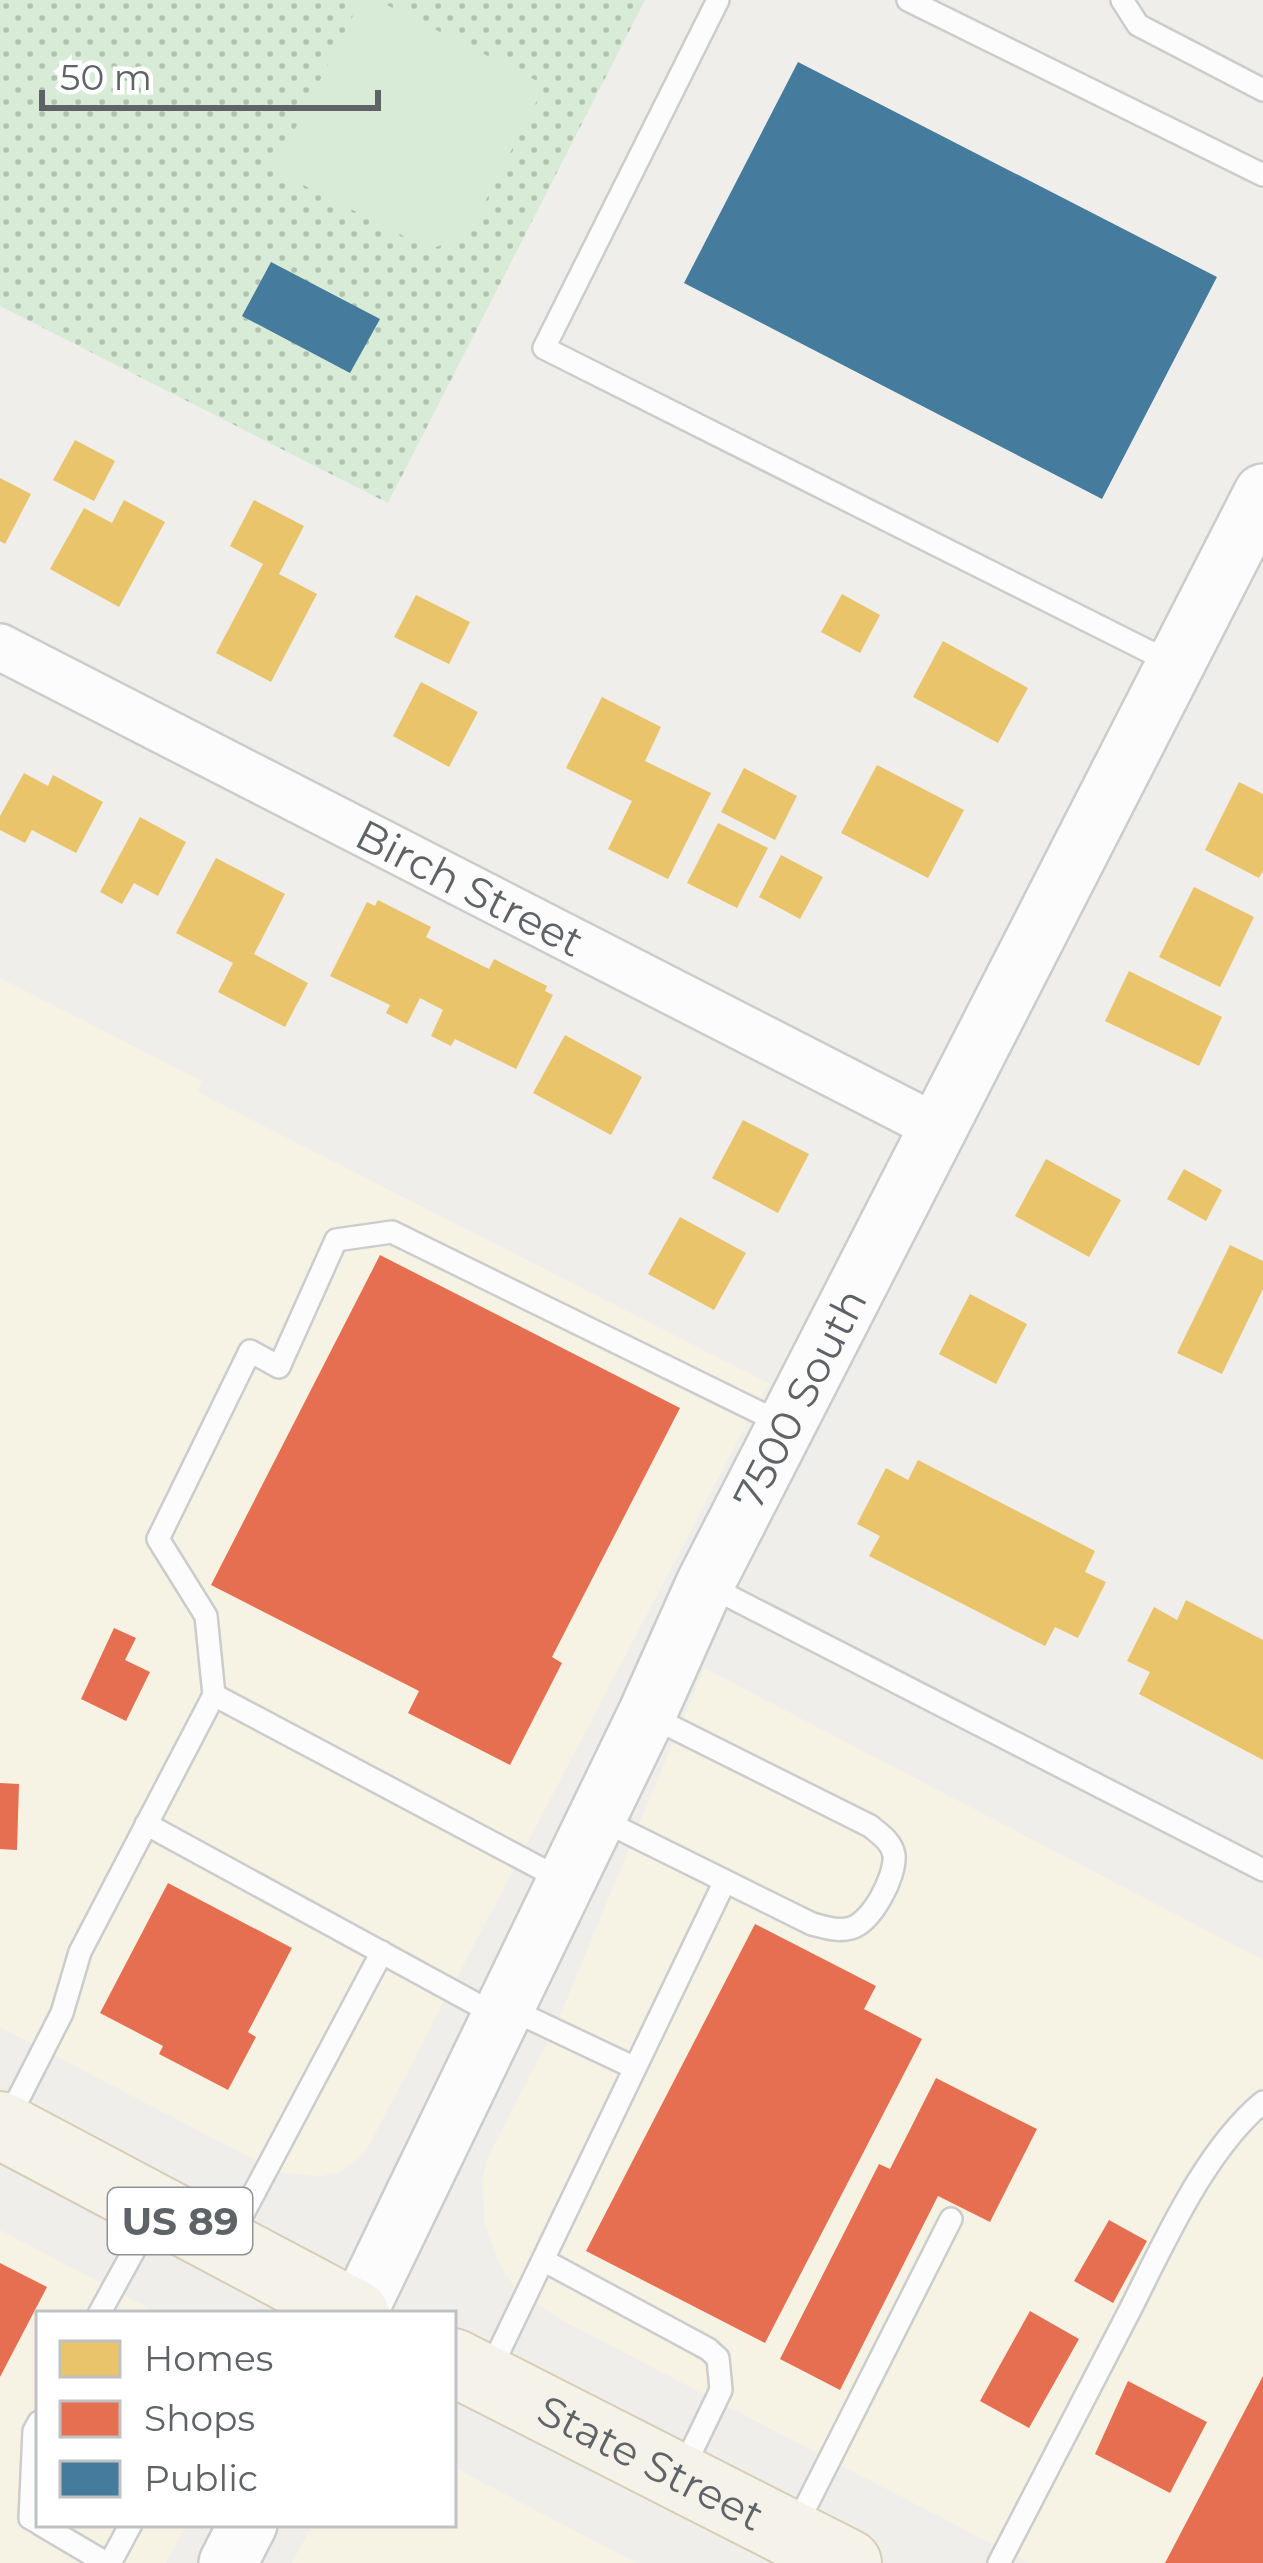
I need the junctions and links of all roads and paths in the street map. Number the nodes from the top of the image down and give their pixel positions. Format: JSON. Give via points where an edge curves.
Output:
{"nodes":[{"id":1,"x":718,"y":0,"type":"edge"},
{"id":2,"x":908,"y":0,"type":"edge"},
{"id":3,"x":1122,"y":0,"type":"edge"},
{"id":4,"x":1263,"y":90,"type":"edge"},
{"id":5,"x":1263,"y":175,"type":"edge"},
{"id":6,"x":1263,"y":493,"type":"edge"},
{"id":7,"x":0,"y":647,"type":"edge"},
{"id":8,"x":1174,"y":664,"type":"junction"},
{"id":9,"x":938,"y":1128,"type":"junction"},
{"id":10,"x":786,"y":1426,"type":"junction"},
{"id":11,"x":705,"y":1584,"type":"junction"},
{"id":12,"x":214,"y":1694,"type":"junction"},
{"id":13,"x":647,"y":1714,"type":"junction"},
{"id":14,"x":597,"y":1818,"type":"junction"},
{"id":15,"x":146,"y":1824,"type":"junction"},
{"id":16,"x":1263,"y":1870,"type":"edge"},
{"id":17,"x":725,"y":1881,"type":"junction"},
{"id":18,"x":566,"y":1882,"type":"junction"},
{"id":19,"x":382,"y":1952,"type":"junction"},
{"id":20,"x":503,"y":2012,"type":"junction"},
{"id":21,"x":635,"y":2068,"type":"junction"},
{"id":22,"x":1263,"y":2102,"type":"edge"},
{"id":23,"x":2,"y":2126,"type":"edge"},
{"id":24,"x":157,"y":2208,"type":"junction"},
{"id":25,"x":951,"y":2219,"type":"dead end"},
{"id":26,"x":226,"y":2245,"type":"junction"},
{"id":27,"x":543,"y":2260,"type":"junction"},
{"id":28,"x":101,"y":2311,"type":"edge"},
{"id":29,"x":350,"y":2311,"type":"edge"},
{"id":30,"x":357,"y":2311,"type":"edge"},
{"id":31,"x":469,"y":2370,"type":"edge"},
{"id":32,"x":36,"y":2428,"type":"edge"},
{"id":33,"x":679,"y":2477,"type":"junction"},
{"id":34,"x":36,"y":2521,"type":"edge"},
{"id":35,"x":47,"y":2527,"type":"edge"},
{"id":36,"x":129,"y":2527,"type":"edge"},
{"id":37,"x":246,"y":2527,"type":"edge"},
{"id":38,"x":820,"y":2549,"type":"edge"},
{"id":39,"x":108,"y":2563,"type":"edge"},
{"id":40,"x":228,"y":2563,"type":"edge"},
{"id":41,"x":999,"y":2563,"type":"edge"}],
"edges":[{"from":1,"to":8,"type":"lane","via":[[544,347]]},
{"from":2,"to":5,"type":"lane"},
{"from":3,"to":4,"type":"lane","via":[[1138,25]]},
{"from":6,"to":8,"type":"street","name":"7500 South"},
{"from":7,"to":9,"type":"street","name":"Birch Street"},
{"from":8,"to":9,"type":"street","name":"7500 South"},
{"from":9,"to":10,"type":"street","name":"7500 South"},
{"from":10,"to":11,"type":"street","name":"7500 South"},
{"from":10,"to":12,"type":"lane","via":[[392,1232],[336,1240],[279,1366],[250,1351],[158,1539],[206,1616]]},
{"from":11,"to":13,"type":"street","name":"7500 South"},
{"from":11,"to":16,"type":"lane"},
{"from":12,"to":15,"type":"lane"},
{"from":12,"to":18,"type":"lane"},
{"from":13,"to":14,"type":"street","name":"7500 South"},
{"from":13,"to":17,"type":"lane","via":[[869,1826],[894,1854],[881,1894],[857,1928],[812,1924]]},
{"from":14,"to":17,"type":"lane"},
{"from":14,"to":18,"type":"street","name":"7500 South"},
{"from":15,"to":19,"type":"lane"},
{"from":15,"to":23,"type":"lane"},
{"from":17,"to":21,"type":"lane"},
{"from":18,"to":20,"type":"street","name":"7500 South"},
{"from":19,"to":20,"type":"lane"},
{"from":19,"to":26,"type":"lane"},
{"from":20,"to":21,"type":"lane"},
{"from":20,"to":30,"type":"street","name":"7500 South"},
{"from":21,"to":27,"type":"lane"},
{"from":22,"to":41,"type":"lane","via":[[1226,2144],[1166,2240]]},
{"from":23,"to":24,"type":"main road","number":"US 89"},
{"from":24,"to":26,"type":"main road","number":"US 89"},
{"from":24,"to":28,"type":"lane"},
{"from":25,"to":38,"type":"lane"},
{"from":26,"to":29,"type":"main road","number":"US 89"},
{"from":27,"to":31,"type":"lane"},
{"from":27,"to":33,"type":"lane","via":[[718,2358],[721,2390]]},
{"from":31,"to":33,"type":"main road","name":"State Street"},
{"from":32,"to":34,"type":"lane"},
{"from":33,"to":38,"type":"main road","name":"State Street"},
{"from":35,"to":39,"type":"lane"},
{"from":36,"to":39,"type":"lane"},
{"from":37,"to":40,"type":"street"}]}
